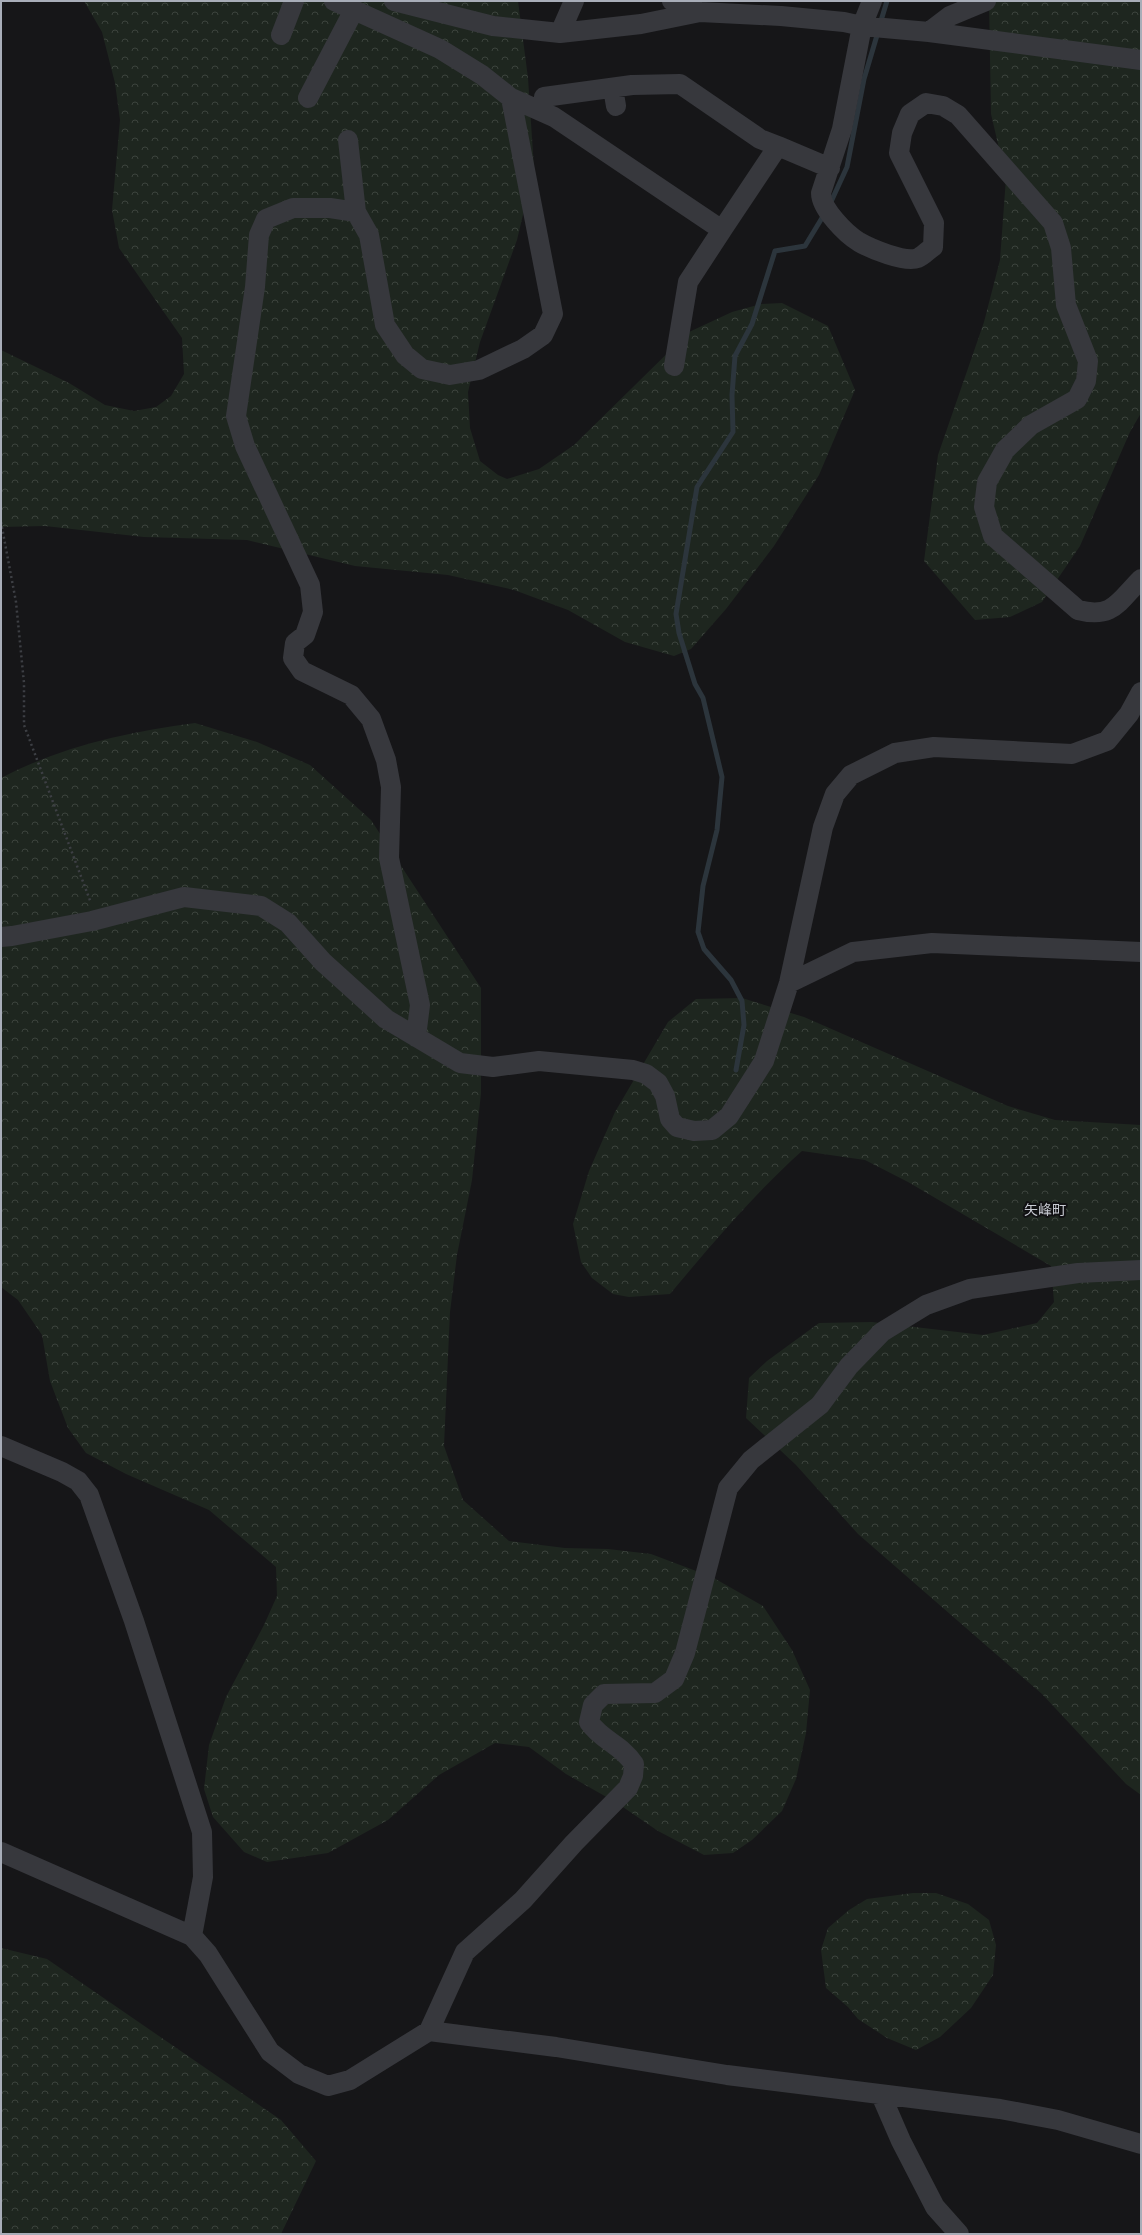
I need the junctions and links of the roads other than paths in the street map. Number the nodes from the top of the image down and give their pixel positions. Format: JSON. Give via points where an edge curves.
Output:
{"nodes":[{"id":1,"x":294,"y":1,"type":"edge"},
{"id":2,"x":334,"y":1,"type":"edge"},
{"id":3,"x":394,"y":1,"type":"edge"},
{"id":4,"x":574,"y":1,"type":"edge"},
{"id":5,"x":672,"y":1,"type":"edge"},
{"id":6,"x":872,"y":1,"type":"edge"},
{"id":7,"x":986,"y":1,"type":"edge"},
{"id":8,"x":354,"y":10,"type":"junction"},
{"id":9,"x":700,"y":12,"type":"junction"},
{"id":10,"x":865,"y":26,"type":"junction"},
{"id":11,"x":929,"y":32,"type":"junction"},
{"id":12,"x":560,"y":33,"type":"junction"},
{"id":13,"x":281,"y":35,"type":"dead end"},
{"id":14,"x":1141,"y":60,"type":"edge"},
{"id":15,"x":544,"y":97,"type":"dead end"},
{"id":16,"x":308,"y":98,"type":"dead end"},
{"id":17,"x":511,"y":98,"type":"junction"},
{"id":18,"x":348,"y":140,"type":"dead end"},
{"id":19,"x":778,"y":146,"type":"junction"},
{"id":20,"x":830,"y":168,"type":"junction"},
{"id":21,"x":356,"y":212,"type":"junction"},
{"id":22,"x":722,"y":230,"type":"junction"},
{"id":23,"x":674,"y":366,"type":"dead end"},
{"id":24,"x":1141,"y":579,"type":"edge"},
{"id":25,"x":1141,"y":692,"type":"edge"},
{"id":26,"x":1,"y":936,"type":"edge"},
{"id":27,"x":1141,"y":952,"type":"edge"},
{"id":28,"x":789,"y":983,"type":"junction"},
{"id":29,"x":416,"y":1036,"type":"junction"},
{"id":30,"x":1141,"y":1270,"type":"edge"},
{"id":31,"x":1,"y":1446,"type":"edge"},
{"id":32,"x":1,"y":1852,"type":"edge"},
{"id":33,"x":192,"y":1936,"type":"junction"},
{"id":34,"x":429,"y":2031,"type":"junction"},
{"id":35,"x":881,"y":2095,"type":"junction"},
{"id":36,"x":1141,"y":2144,"type":"edge"},
{"id":37,"x":959,"y":2234,"type":"edge"}],
"edges":[{"from":1,"to":13,"type":"street"},
{"from":2,"to":8,"type":"street"},
{"from":3,"to":12,"type":"street","via":[[493,26]]},
{"from":4,"to":12,"type":"street"},
{"from":5,"to":9,"type":"street"},
{"from":6,"to":10,"type":"street"},
{"from":7,"to":11,"type":"street","via":[[950,16]]},
{"from":8,"to":16,"type":"street"},
{"from":8,"to":17,"type":"street","via":[[440,49],[482,75]]},
{"from":9,"to":10,"type":"street","via":[[780,16]]},
{"from":9,"to":12,"type":"street","via":[[641,24]]},
{"from":10,"to":11,"type":"street"},
{"from":10,"to":20,"type":"street","via":[[842,129]]},
{"from":11,"to":14,"type":"street"},
{"from":15,"to":19,"type":"street","via":[[615,97],[680,84],[760,139]]},
{"from":17,"to":21,"type":"street","via":[[552,314],[543,335],[523,350],[479,370],[450,375],[422,369],[405,355],[385,325],[369,235]]},
{"from":17,"to":22,"type":"street","via":[[554,117]]},
{"from":18,"to":21,"type":"street"},
{"from":19,"to":20,"type":"street"},
{"from":19,"to":22,"type":"street"},
{"from":20,"to":24,"type":"street","via":[[821,193],[821,201],[834,219],[859,242],[897,258],[918,258],[933,247],[934,223],[899,153],[902,133],[910,114],[926,103],[943,106],[958,115],[1053,223],[1061,248],[1066,305],[1088,361],[1086,381],[1077,399],[1031,425],[1004,450],[987,482],[984,508],[993,536],[1078,610],[1094,614],[1110,611]]},
{"from":21,"to":29,"type":"street","via":[[330,208],[293,208],[266,219],[259,235],[255,287],[236,416],[245,446],[310,585],[313,612],[305,635],[295,643],[294,658],[302,671],[351,695],[371,719],[386,760],[391,787],[388,858],[420,1005]]},
{"from":22,"to":23,"type":"street","via":[[688,282]]},
{"from":25,"to":28,"type":"street","via":[[1129,714],[1107,741],[1072,754],[934,747],[895,753],[851,775],[835,794],[823,827]]},
{"from":26,"to":29,"type":"street","via":[[92,921],[184,897],[261,906],[288,923],[323,962],[386,1019]]},
{"from":27,"to":28,"type":"street","via":[[932,943],[853,952]]},
{"from":28,"to":29,"type":"street","via":[[764,1061],[729,1116],[712,1130],[694,1131],[677,1127],[670,1119],[665,1096],[658,1083],[646,1074],[633,1070],[539,1061],[493,1067],[460,1063]]},
{"from":30,"to":34,"type":"street","via":[[1078,1273],[970,1289],[926,1305],[882,1332],[849,1366],[820,1405],[751,1460],[728,1488],[685,1653],[674,1679],[655,1693],[604,1694],[593,1705],[589,1722],[598,1734],[626,1752],[634,1764],[628,1788],[523,1900],[465,1952]]},
{"from":31,"to":33,"type":"street","via":[[78,1481],[89,1495],[134,1621],[202,1832],[203,1876]]},
{"from":32,"to":33,"type":"street"},
{"from":33,"to":34,"type":"street","via":[[208,1954],[270,2052],[299,2074],[328,2086],[350,2080]]},
{"from":34,"to":35,"type":"street"},
{"from":35,"to":36,"type":"street","via":[[1000,2109],[1058,2120]]},
{"from":35,"to":37,"type":"street","via":[[934,2207]]}]}
